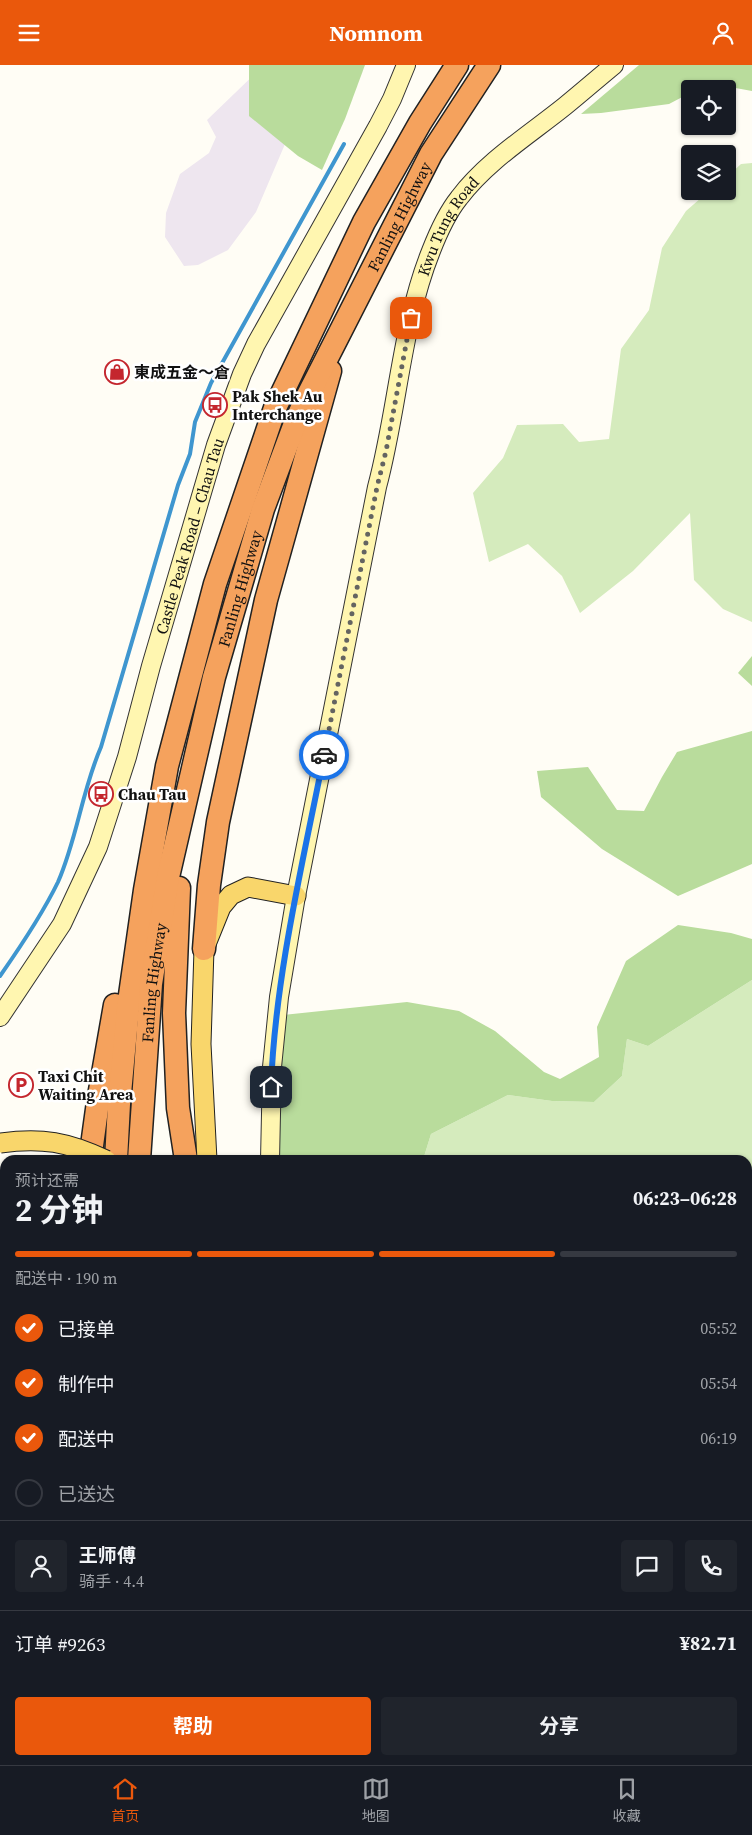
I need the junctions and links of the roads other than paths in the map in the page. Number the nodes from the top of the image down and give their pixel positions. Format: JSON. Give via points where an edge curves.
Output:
{"nodes":[{"id":1,"x":406,"y":65,"type":"edge"},
{"id":2,"x":457,"y":65,"type":"edge"},
{"id":3,"x":488,"y":65,"type":"edge"},
{"id":4,"x":614,"y":65,"type":"edge"},
{"id":5,"x":339,"y":334,"type":"junction"},
{"id":6,"x":167,"y":766,"type":"junction"},
{"id":7,"x":186,"y":798,"type":"junction"},
{"id":8,"x":296,"y":896,"type":"junction"},
{"id":9,"x":204,"y":949,"type":"junction"},
{"id":10,"x":0,"y":1017,"type":"edge"},
{"id":11,"x":0,"y":1143,"type":"edge"},
{"id":12,"x":91,"y":1155,"type":"edge"},
{"id":13,"x":96,"y":1155,"type":"edge"},
{"id":14,"x":116,"y":1155,"type":"edge"},
{"id":15,"x":139,"y":1155,"type":"edge"},
{"id":16,"x":185,"y":1155,"type":"edge"},
{"id":17,"x":207,"y":1155,"type":"edge"},
{"id":18,"x":270,"y":1155,"type":"edge"}],
"edges":[{"from":1,"to":10,"type":"street","name":"Castle Peak Road – Chau Tau","via":[[381,120],[242,374],[216,445],[98,847],[62,924]]},
{"from":2,"to":6,"type":"highway","name":"Fanling Highway","via":[[364,222],[275,408],[215,584]]},
{"from":3,"to":5,"type":"highway","name":"Fanling Highway","via":[[431,154]]},
{"from":4,"to":8,"type":"street","name":"Kwu Tung Road","via":[[472,181],[438,231],[428,257],[413,304]]},
{"from":5,"to":7,"type":"highway","name":"Fanling Highway","via":[[298,417],[263,509],[214,677]]},
{"from":5,"to":9,"type":"highway","via":[[260,629],[218,822]]},
{"from":6,"to":12,"type":"highway","via":[[131,909]]},
{"from":6,"to":14,"type":"highway","name":"Fanling Highway","via":[[128,1009]]},
{"from":7,"to":15,"type":"highway","name":"Fanling Highway","via":[[168,877],[151,983]]},
{"from":7,"to":16,"type":"highway","via":[[174,1013],[178,1107]]},
{"from":8,"to":9,"type":"main road","via":[[248,887],[231,895],[221,907]]},
{"from":8,"to":18,"type":"street","name":"Kwu Tung Road","via":[[272,1059]]},
{"from":9,"to":17,"type":"main road","via":[[201,1011]]},
{"from":11,"to":13,"type":"main road","bridge":true,"via":[[50,1141],[79,1147]]}]}
